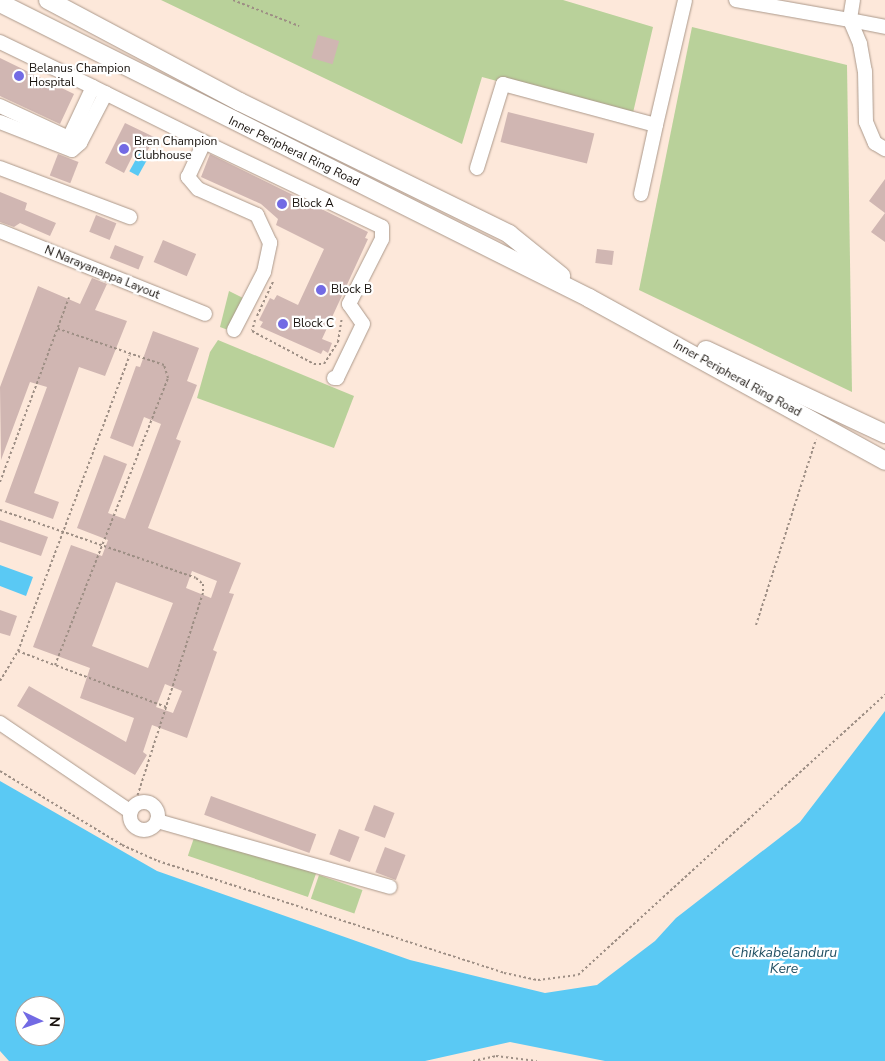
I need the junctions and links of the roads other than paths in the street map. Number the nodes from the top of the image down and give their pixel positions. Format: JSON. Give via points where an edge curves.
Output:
{"nodes":[{"id":1,"x":48,"y":0,"type":"edge"},
{"id":2,"x":685,"y":0,"type":"edge"},
{"id":3,"x":736,"y":0,"type":"edge"},
{"id":4,"x":853,"y":0,"type":"edge"},
{"id":5,"x":0,"y":3,"type":"edge"},
{"id":6,"x":850,"y":20,"type":"junction"},
{"id":7,"x":885,"y":27,"type":"edge"},
{"id":8,"x":0,"y":42,"type":"edge"},
{"id":9,"x":100,"y":90,"type":"junction"},
{"id":10,"x":0,"y":106,"type":"edge"},
{"id":11,"x":0,"y":122,"type":"edge"},
{"id":12,"x":656,"y":125,"type":"junction"},
{"id":13,"x":204,"y":142,"type":"junction"},
{"id":14,"x":885,"y":149,"type":"edge"},
{"id":15,"x":0,"y":168,"type":"edge"},
{"id":16,"x":477,"y":168,"type":"dead end"},
{"id":17,"x":641,"y":194,"type":"dead end"},
{"id":18,"x":130,"y":217,"type":"dead end"},
{"id":19,"x":0,"y":230,"type":"edge"},
{"id":20,"x":589,"y":298,"type":"junction"},
{"id":21,"x":205,"y":314,"type":"dead end"},
{"id":22,"x":234,"y":330,"type":"dead end"},
{"id":23,"x":334,"y":378,"type":"dead end"},
{"id":24,"x":885,"y":434,"type":"edge"},
{"id":25,"x":885,"y":461,"type":"edge"},
{"id":26,"x":0,"y":723,"type":"edge"},
{"id":27,"x":132,"y":809,"type":"junction"},
{"id":28,"x":157,"y":821,"type":"junction"},
{"id":29,"x":390,"y":887,"type":"dead end"}],
"edges":[{"from":1,"to":20,"type":"main road","name":"Inner Peripheral Ring Road","via":[[240,102],[509,234]]},
{"from":2,"to":12,"type":"street"},
{"from":3,"to":6,"type":"street"},
{"from":4,"to":6,"type":"street"},
{"from":5,"to":20,"type":"main road","name":"Inner Peripheral Ring Road"},
{"from":6,"to":7,"type":"street"},
{"from":6,"to":14,"type":"street","via":[[860,44],[865,71],[866,122],[875,143]]},
{"from":8,"to":9,"type":"street"},
{"from":9,"to":10,"type":"street","via":[[70,138]]},
{"from":9,"to":11,"type":"street","via":[[80,143],[72,150]]},
{"from":9,"to":13,"type":"street"},
{"from":12,"to":16,"type":"street","via":[[503,84]]},
{"from":12,"to":17,"type":"street"},
{"from":13,"to":22,"type":"street","via":[[188,177],[198,189],[257,215],[270,243],[264,272]]},
{"from":13,"to":23,"type":"street","via":[[382,227],[382,238],[349,304],[363,324],[337,378]]},
{"from":15,"to":18,"type":"street"},
{"from":19,"to":21,"type":"street","name":"N Narayanappa Layout"},
{"from":20,"to":24,"type":"main road","name":"Inner Peripheral Ring Road"},
{"from":20,"to":25,"type":"main road","name":"Inner Peripheral Ring Road"},
{"from":26,"to":27,"type":"street"},
{"from":27,"to":28,"type":"street","via":[[142,802],[151,804],[157,811]]},
{"from":27,"to":28,"type":"street","via":[[132,824],[137,828],[149,829]]},
{"from":28,"to":29,"type":"street"}]}
